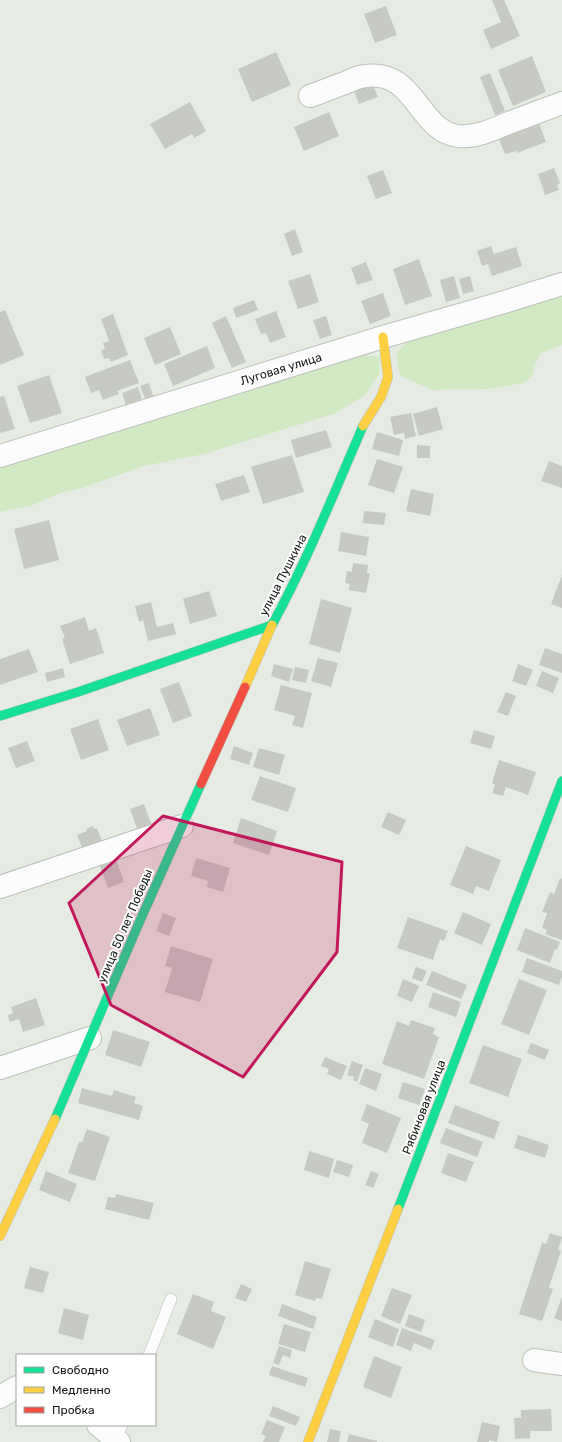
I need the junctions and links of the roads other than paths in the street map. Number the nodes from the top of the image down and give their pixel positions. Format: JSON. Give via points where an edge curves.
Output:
{"nodes":[{"id":1,"x":310,"y":96,"type":"dead end"},
{"id":2,"x":562,"y":103,"type":"edge"},
{"id":3,"x":562,"y":284,"type":"edge"},
{"id":4,"x":383,"y":337,"type":"junction"},
{"id":5,"x":0,"y":456,"type":"edge"},
{"id":6,"x":272,"y":625,"type":"junction"},
{"id":7,"x":0,"y":716,"type":"edge"},
{"id":8,"x":562,"y":781,"type":"edge"},
{"id":9,"x":182,"y":826,"type":"junction"},
{"id":10,"x":0,"y":888,"type":"edge"},
{"id":11,"x":90,"y":1038,"type":"junction"},
{"id":12,"x":0,"y":1068,"type":"edge"},
{"id":13,"x":0,"y":1236,"type":"edge"},
{"id":14,"x":171,"y":1300,"type":"dead end"},
{"id":15,"x":149,"y":1354,"type":"edge"},
{"id":16,"x":534,"y":1360,"type":"dead end"},
{"id":17,"x":562,"y":1364,"type":"edge"},
{"id":18,"x":16,"y":1388,"type":"edge"},
{"id":19,"x":0,"y":1397,"type":"edge"},
{"id":20,"x":100,"y":1426,"type":"edge"},
{"id":21,"x":119,"y":1436,"type":"edge"},
{"id":22,"x":308,"y":1442,"type":"edge"}],
"edges":[{"from":1,"to":2,"type":"street","via":[[362,76],[385,77],[399,83],[441,129],[449,134],[465,136],[477,135]]},
{"from":3,"to":4,"type":"street","name":"Луговая улица"},
{"from":4,"to":5,"type":"street","name":"Луговая улица"},
{"from":4,"to":6,"type":"street","name":"улица Пушкина","via":[[388,377],[385,387],[365,421],[311,548]]},
{"from":6,"to":7,"type":"street","name":"улица Пушкина"},
{"from":6,"to":9,"type":"street","name":"улица 50 лет Победы"},
{"from":8,"to":22,"type":"street","name":"Рябиновая улица"},
{"from":9,"to":10,"type":"street"},
{"from":9,"to":11,"type":"street","name":"улица 50 лет Победы"},
{"from":11,"to":12,"type":"street"},
{"from":11,"to":13,"type":"street","name":"улица 50 лет Победы","via":[[46,1140]]},
{"from":14,"to":15,"type":"lane"},
{"from":16,"to":17,"type":"street"},
{"from":18,"to":19,"type":"street"},
{"from":20,"to":21,"type":"street"}]}
